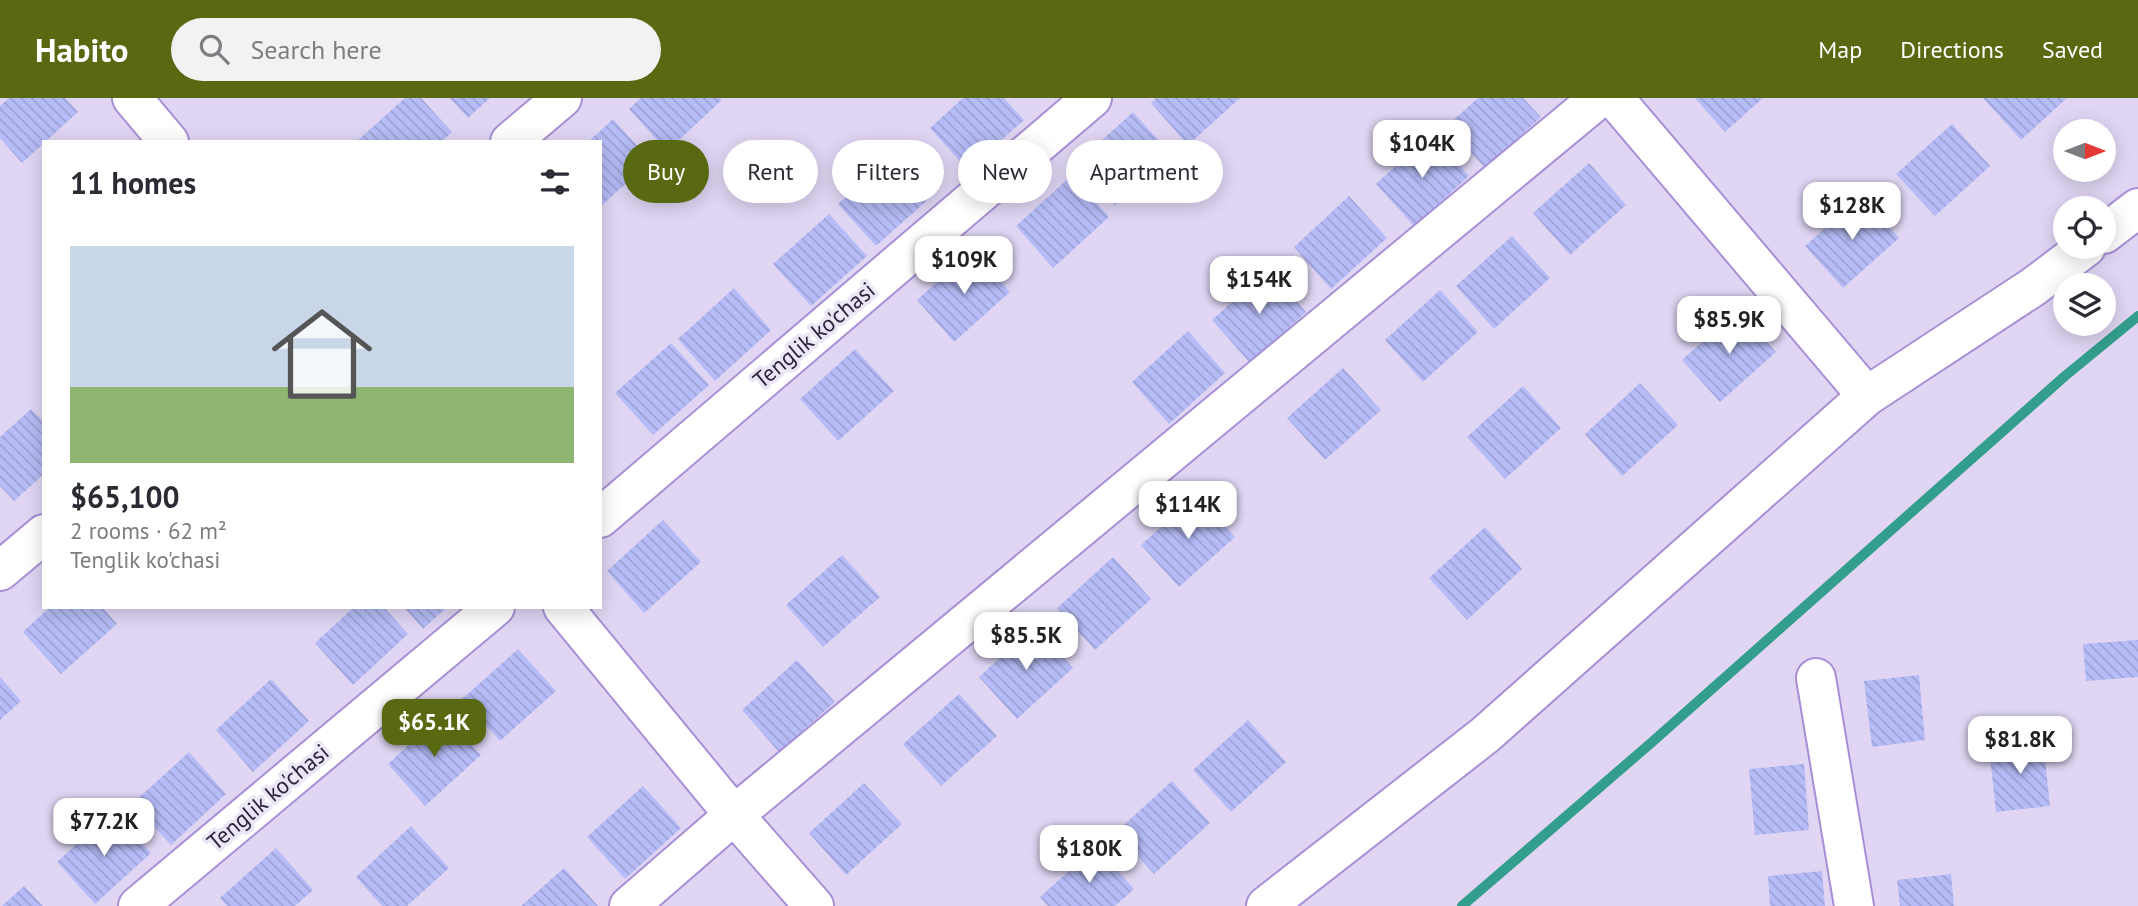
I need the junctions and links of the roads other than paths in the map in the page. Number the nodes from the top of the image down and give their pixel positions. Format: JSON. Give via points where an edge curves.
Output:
{"nodes":[{"id":1,"x":132,"y":98,"type":"edge"},
{"id":2,"x":562,"y":98,"type":"edge"},
{"id":3,"x":1092,"y":98,"type":"edge"},
{"id":4,"x":1599,"y":98,"type":"edge"},
{"id":5,"x":1614,"y":98,"type":"edge"},
{"id":6,"x":167,"y":140,"type":"edge"},
{"id":7,"x":512,"y":140,"type":"edge"},
{"id":8,"x":2138,"y":208,"type":"edge"},
{"id":9,"x":2116,"y":225,"type":"edge"},
{"id":10,"x":2071,"y":259,"type":"edge"},
{"id":11,"x":1867,"y":396,"type":"junction"},
{"id":12,"x":602,"y":516,"type":"edge"},
{"id":13,"x":42,"y":536,"type":"edge"},
{"id":14,"x":0,"y":570,"type":"edge"},
{"id":15,"x":493,"y":609,"type":"edge"},
{"id":16,"x":565,"y":609,"type":"edge"},
{"id":17,"x":1816,"y":678,"type":"dead end"},
{"id":18,"x":734,"y":815,"type":"junction"},
{"id":19,"x":138,"y":906,"type":"edge"},
{"id":20,"x":629,"y":906,"type":"edge"},
{"id":21,"x":814,"y":906,"type":"edge"},
{"id":22,"x":1266,"y":906,"type":"edge"},
{"id":23,"x":1854,"y":906,"type":"edge"}],
"edges":[{"from":1,"to":6,"type":"street"},
{"from":2,"to":7,"type":"street"},
{"from":3,"to":12,"type":"street","name":"Tenglik ko'chasi"},
{"from":4,"to":18,"type":"street"},
{"from":5,"to":11,"type":"street"},
{"from":8,"to":9,"type":"street"},
{"from":10,"to":11,"type":"street"},
{"from":11,"to":22,"type":"street","via":[[1485,735]]},
{"from":13,"to":14,"type":"street"},
{"from":15,"to":19,"type":"street","name":"Tenglik ko'chasi"},
{"from":16,"to":18,"type":"street"},
{"from":17,"to":23,"type":"street"},
{"from":18,"to":20,"type":"street"},
{"from":18,"to":21,"type":"street"}]}
